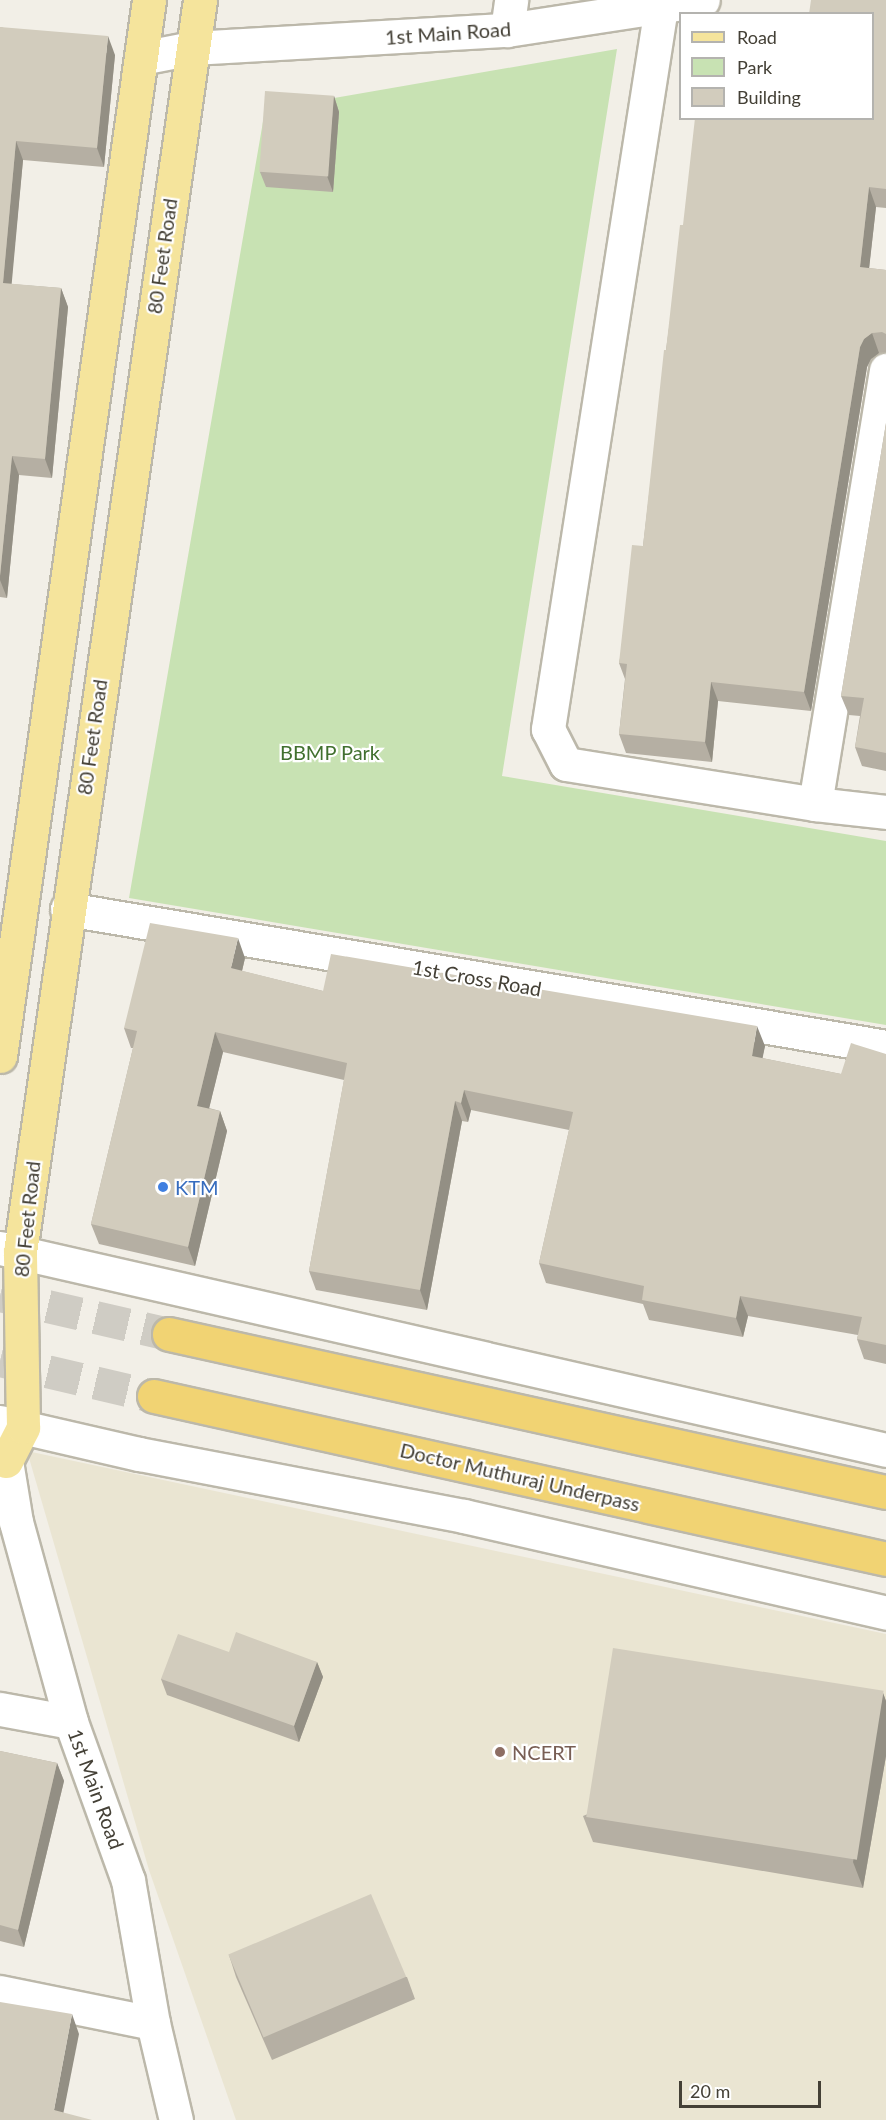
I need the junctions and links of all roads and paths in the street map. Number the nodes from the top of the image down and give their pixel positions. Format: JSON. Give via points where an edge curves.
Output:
{"nodes":[{"id":1,"x":148,"y":0,"type":"edge"},
{"id":2,"x":200,"y":0,"type":"edge"},
{"id":3,"x":703,"y":0,"type":"edge"},
{"id":4,"x":661,"y":7,"type":"junction"},
{"id":5,"x":509,"y":15,"type":"edge"},
{"id":6,"x":192,"y":48,"type":"junction"},
{"id":7,"x":141,"y":58,"type":"junction"},
{"id":8,"x":886,"y":370,"type":"edge"},
{"id":9,"x":815,"y":804,"type":"junction"},
{"id":10,"x":886,"y":812,"type":"edge"},
{"id":11,"x":67,"y":909,"type":"junction"},
{"id":12,"x":886,"y":1047,"type":"edge"},
{"id":13,"x":0,"y":1056,"type":"edge"},
{"id":14,"x":10,"y":1250,"type":"edge"},
{"id":15,"x":169,"y":1334,"type":"tunnel mouth"},
{"id":16,"x":154,"y":1396,"type":"tunnel mouth"},
{"id":17,"x":12,"y":1424,"type":"edge"},
{"id":18,"x":886,"y":1450,"type":"edge"},
{"id":19,"x":3,"y":1456,"type":"edge"},
{"id":20,"x":886,"y":1492,"type":"edge"},
{"id":21,"x":886,"y":1559,"type":"edge"},
{"id":22,"x":886,"y":1613,"type":"edge"},
{"id":23,"x":0,"y":1709,"type":"edge"},
{"id":24,"x":71,"y":1722,"type":"junction"},
{"id":25,"x":0,"y":1992,"type":"edge"},
{"id":26,"x":153,"y":2023,"type":"junction"},
{"id":27,"x":176,"y":2120,"type":"edge"}],
"edges":[{"from":1,"to":7,"type":"main road"},
{"from":2,"to":6,"type":"main road","name":"80 Feet Road"},
{"from":3,"to":4,"type":"street","name":"1st Main Road"},
{"from":4,"to":5,"type":"street","name":"1st Main Road"},
{"from":4,"to":9,"type":"street","via":[[548,729],[566,764]]},
{"from":5,"to":6,"type":"street","name":"1st Main Road"},
{"from":6,"to":7,"type":"street","name":"1st Main Road"},
{"from":6,"to":11,"type":"main road","name":"80 Feet Road"},
{"from":7,"to":13,"type":"main road"},
{"from":8,"to":9,"type":"street"},
{"from":9,"to":10,"type":"street"},
{"from":11,"to":12,"type":"street","name":"1st Cross Road"},
{"from":11,"to":14,"type":"main road","name":"80 Feet Road"},
{"from":14,"to":17,"type":"main road","name":"80 Feet Road"},
{"from":14,"to":18,"type":"street"},
{"from":15,"to":20,"type":"highway"},
{"from":16,"to":21,"type":"highway","name":"Doctor Muthuraj Underpass"},
{"from":17,"to":19,"type":"main road","name":"80 Feet Road"},
{"from":17,"to":22,"type":"street","via":[[139,1454],[464,1516]]},
{"from":19,"to":24,"type":"street","name":"1st Main Road","via":[[16,1522]]},
{"from":23,"to":24,"type":"street"},
{"from":24,"to":26,"type":"street","name":"1st Main Road","via":[[128,1880]]},
{"from":25,"to":26,"type":"street"},
{"from":26,"to":27,"type":"street","name":"1st Main Road"}]}
